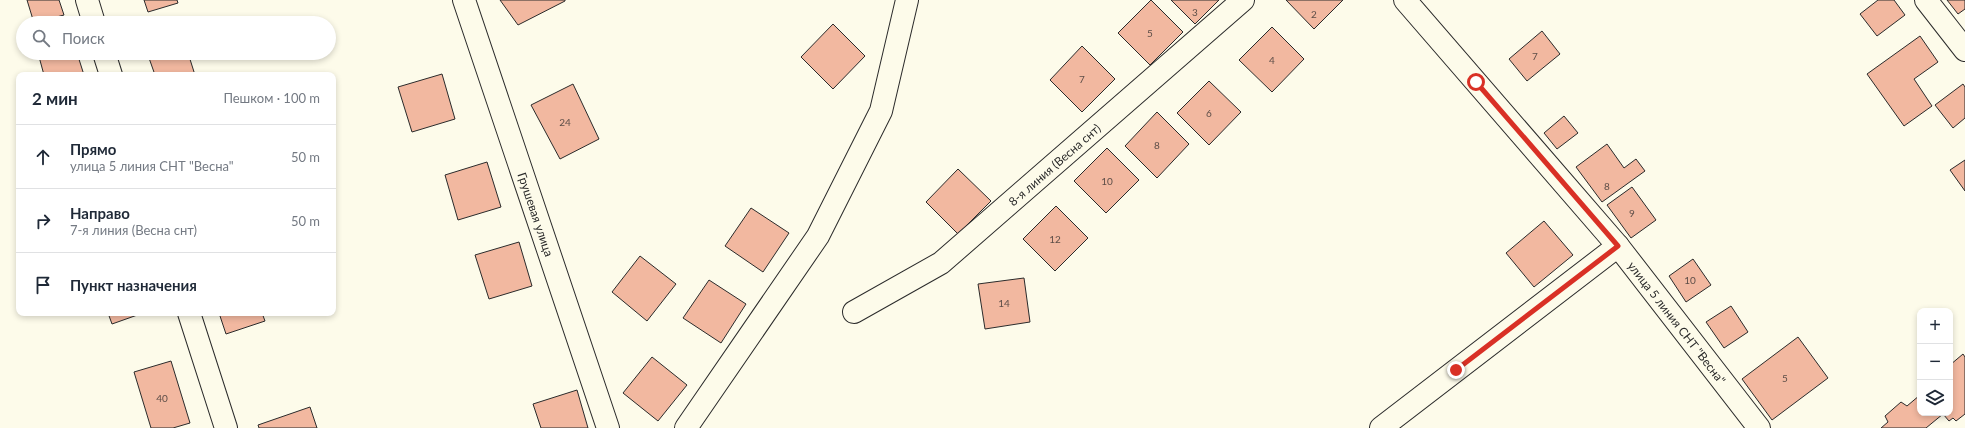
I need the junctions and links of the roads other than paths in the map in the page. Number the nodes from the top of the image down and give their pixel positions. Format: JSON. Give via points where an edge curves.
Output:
{"nodes":[{"id":1,"x":87,"y":0,"type":"edge"},
{"id":2,"x":464,"y":0,"type":"edge"},
{"id":3,"x":907,"y":0,"type":"edge"},
{"id":4,"x":1243,"y":0,"type":"edge"},
{"id":5,"x":1405,"y":0,"type":"edge"},
{"id":6,"x":1926,"y":0,"type":"edge"},
{"id":7,"x":92,"y":16,"type":"edge"},
{"id":8,"x":1965,"y":50,"type":"edge"},
{"id":9,"x":106,"y":60,"type":"edge"},
{"id":10,"x":110,"y":72,"type":"edge"},
{"id":11,"x":1618,"y":246,"type":"junction"},
{"id":12,"x":854,"y":312,"type":"dead end"},
{"id":13,"x":190,"y":316,"type":"edge"},
{"id":14,"x":226,"y":428,"type":"edge"},
{"id":15,"x":608,"y":428,"type":"edge"},
{"id":16,"x":686,"y":428,"type":"edge"},
{"id":17,"x":1381,"y":428,"type":"edge"},
{"id":18,"x":1759,"y":428,"type":"edge"}],
"edges":[{"from":1,"to":7,"type":"street"},
{"from":2,"to":15,"type":"street","name":"Грушевая улица"},
{"from":3,"to":16,"type":"street","via":[[881,111],[818,236]]},
{"from":4,"to":12,"type":"street","name":"8-я линия (Весна снт)","via":[[941,263]]},
{"from":5,"to":11,"type":"street","name":"улица 5 линия СНТ \"Весна\""},
{"from":6,"to":8,"type":"street"},
{"from":9,"to":10,"type":"street"},
{"from":11,"to":17,"type":"street"},
{"from":11,"to":18,"type":"street","name":"улица 5 линия СНТ \"Весна\""},
{"from":13,"to":14,"type":"street"}]}
